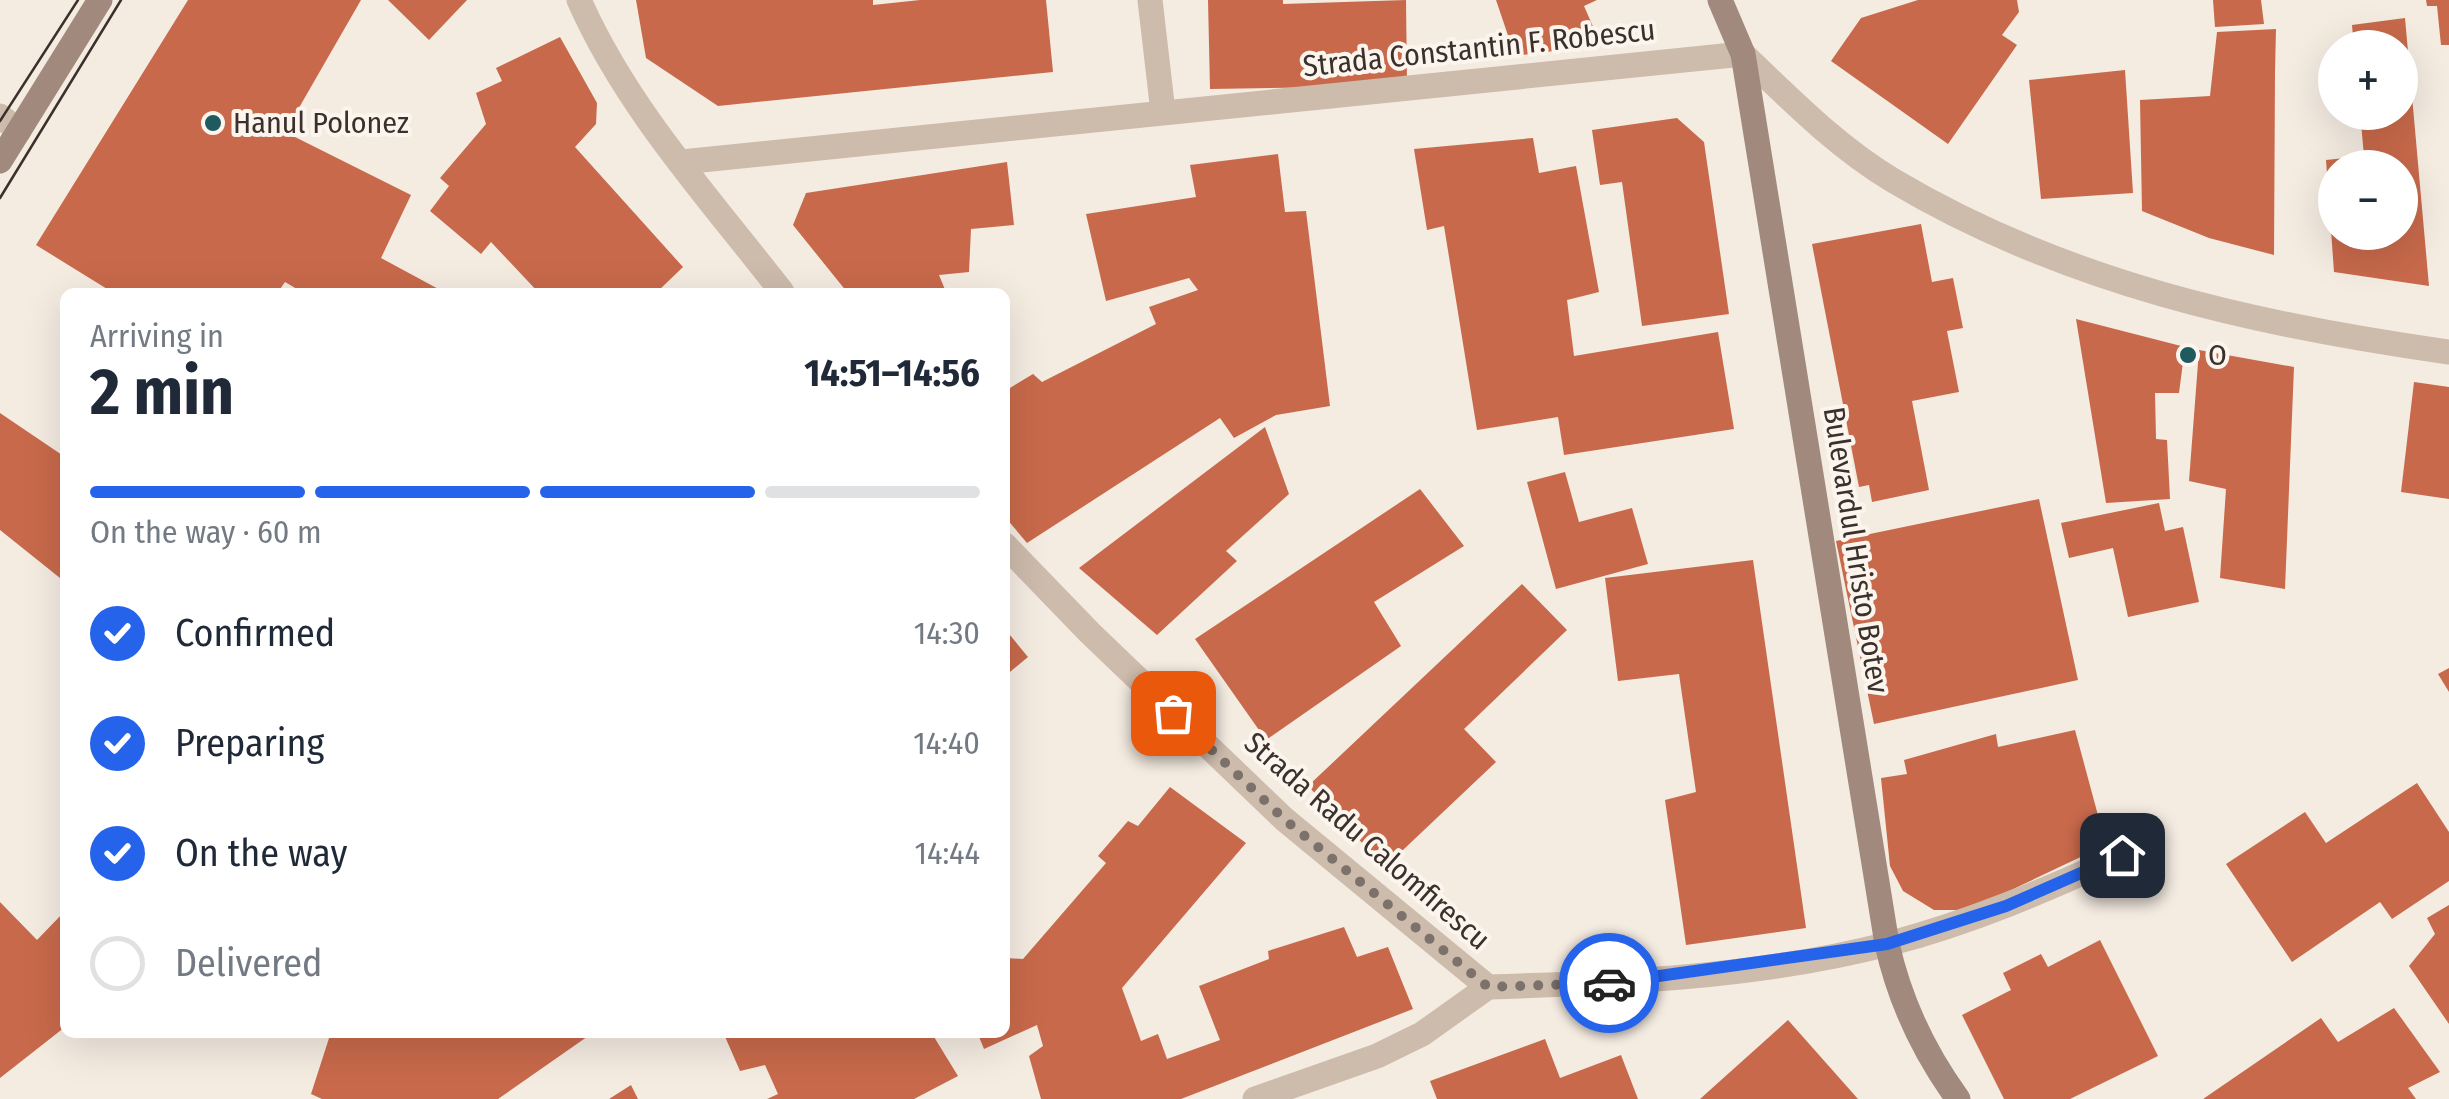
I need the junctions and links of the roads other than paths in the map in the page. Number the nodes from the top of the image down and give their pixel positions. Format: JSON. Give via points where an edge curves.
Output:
{"nodes":[{"id":1,"x":100,"y":0,"type":"edge"},
{"id":2,"x":579,"y":0,"type":"edge"},
{"id":3,"x":1150,"y":0,"type":"edge"},
{"id":4,"x":1720,"y":0,"type":"edge"},
{"id":5,"x":1743,"y":54,"type":"junction"},
{"id":6,"x":1163,"y":112,"type":"junction"},
{"id":7,"x":10,"y":123,"type":"edge"},
{"id":8,"x":0,"y":162,"type":"edge"},
{"id":9,"x":682,"y":162,"type":"junction"},
{"id":10,"x":779,"y":288,"type":"edge"},
{"id":11,"x":2449,"y":352,"type":"edge"},
{"id":12,"x":1010,"y":549,"type":"edge"},
{"id":13,"x":2122,"y":855,"type":"dead end"},
{"id":14,"x":1887,"y":944,"type":"junction"},
{"id":15,"x":1488,"y":987,"type":"junction"},
{"id":16,"x":1255,"y":1099,"type":"edge"},
{"id":17,"x":1958,"y":1099,"type":"edge"}],
"edges":[{"from":1,"to":7,"type":"street"},
{"from":2,"to":9,"type":"street","via":[[604,57]]},
{"from":3,"to":6,"type":"street"},
{"from":4,"to":5,"type":"street","name":"Bulevardul Hristo Botev"},
{"from":5,"to":6,"type":"street","name":"Strada Constantin F. Robescu"},
{"from":5,"to":11,"type":"street","via":[[1818,126],[1892,180],[2019,245],[2199,306]]},
{"from":5,"to":14,"type":"street","name":"Bulevardul Hristo Botev"},
{"from":6,"to":9,"type":"street","name":"Strada Constantin F. Robescu"},
{"from":7,"to":8,"type":"street"},
{"from":9,"to":10,"type":"street"},
{"from":12,"to":15,"type":"street","name":"Strada Radu Calomfirescu","via":[[1284,819]]},
{"from":13,"to":14,"type":"street","name":"Strada Radu Calomfirescu","via":[[2006,906]]},
{"from":14,"to":15,"type":"street","name":"Strada Radu Calomfirescu","via":[[1624,983]]},
{"from":14,"to":17,"type":"street","name":"Bulevardul Hristo Botev","via":[[1918,1037]]},
{"from":15,"to":16,"type":"street","via":[[1422,1034],[1377,1056]]}]}
